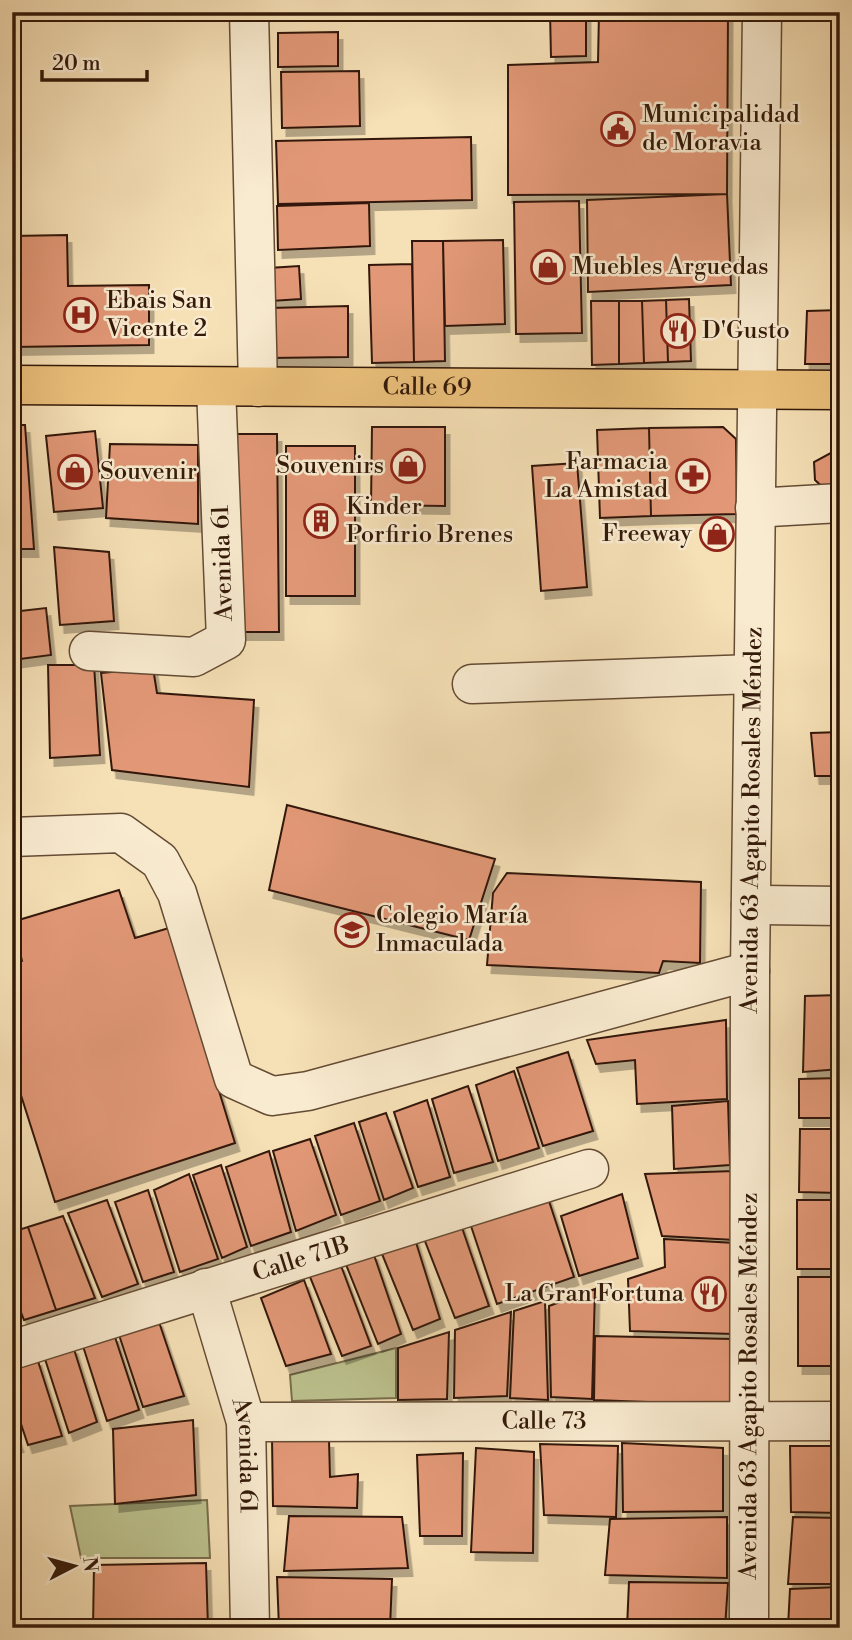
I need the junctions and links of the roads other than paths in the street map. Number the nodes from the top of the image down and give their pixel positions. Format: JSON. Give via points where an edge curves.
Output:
{"nodes":[{"id":1,"x":249,"y":12,"type":"edge"},
{"id":2,"x":762,"y":12,"type":"edge"},
{"id":3,"x":12,"y":385,"type":"edge"},
{"id":4,"x":216,"y":387,"type":"junction"},
{"id":5,"x":258,"y":387,"type":"junction"},
{"id":6,"x":756,"y":389,"type":"junction"},
{"id":7,"x":840,"y":390,"type":"edge"},
{"id":8,"x":840,"y":503,"type":"edge"},
{"id":9,"x":755,"y":508,"type":"junction"},
{"id":10,"x":89,"y":651,"type":"dead end"},
{"id":11,"x":753,"y":674,"type":"junction"},
{"id":12,"x":471,"y":684,"type":"dead end"},
{"id":13,"x":12,"y":837,"type":"edge"},
{"id":14,"x":751,"y":905,"type":"junction"},
{"id":15,"x":840,"y":906,"type":"edge"},
{"id":16,"x":750,"y":971,"type":"junction"},
{"id":17,"x":589,"y":1169,"type":"dead end"},
{"id":18,"x":205,"y":1288,"type":"junction"},
{"id":19,"x":12,"y":1350,"type":"edge"},
{"id":20,"x":748,"y":1420,"type":"junction"},
{"id":21,"x":840,"y":1421,"type":"edge"},
{"id":22,"x":246,"y":1422,"type":"junction"},
{"id":23,"x":250,"y":1628,"type":"edge"},
{"id":24,"x":748,"y":1628,"type":"edge"}],
"edges":[{"from":1,"to":5,"type":"street"},
{"from":2,"to":6,"type":"street","name":"Avenida 63 Agapito Rosales Méndez"},
{"from":3,"to":4,"type":"main road","name":"Calle 69"},
{"from":4,"to":5,"type":"main road","name":"Calle 69"},
{"from":4,"to":10,"type":"street","name":"Avenida 61","via":[[226,640],[194,657]]},
{"from":5,"to":6,"type":"main road","name":"Calle 69"},
{"from":6,"to":7,"type":"main road","name":"Calle 69"},
{"from":6,"to":9,"type":"street","name":"Avenida 63 Agapito Rosales Méndez"},
{"from":8,"to":9,"type":"street"},
{"from":9,"to":11,"type":"street","name":"Avenida 63 Agapito Rosales Méndez"},
{"from":11,"to":12,"type":"street"},
{"from":11,"to":14,"type":"street","name":"Avenida 63 Agapito Rosales Méndez"},
{"from":13,"to":16,"type":"street","via":[[121,833],[160,861],[177,893],[234,1079],[272,1096],[308,1091]]},
{"from":14,"to":15,"type":"street"},
{"from":14,"to":16,"type":"street","name":"Avenida 63 Agapito Rosales Méndez"},
{"from":16,"to":20,"type":"street","name":"Avenida 63 Agapito Rosales Méndez"},
{"from":17,"to":18,"type":"street","name":"Calle 71B"},
{"from":18,"to":19,"type":"street","name":"Calle 71B"},
{"from":18,"to":22,"type":"street","name":"Avenida 61"},
{"from":20,"to":21,"type":"street","name":"Calle 73"},
{"from":20,"to":22,"type":"street","name":"Calle 73"},
{"from":20,"to":24,"type":"street","name":"Avenida 63 Agapito Rosales Méndez"},
{"from":22,"to":23,"type":"street","name":"Avenida 61"}]}
